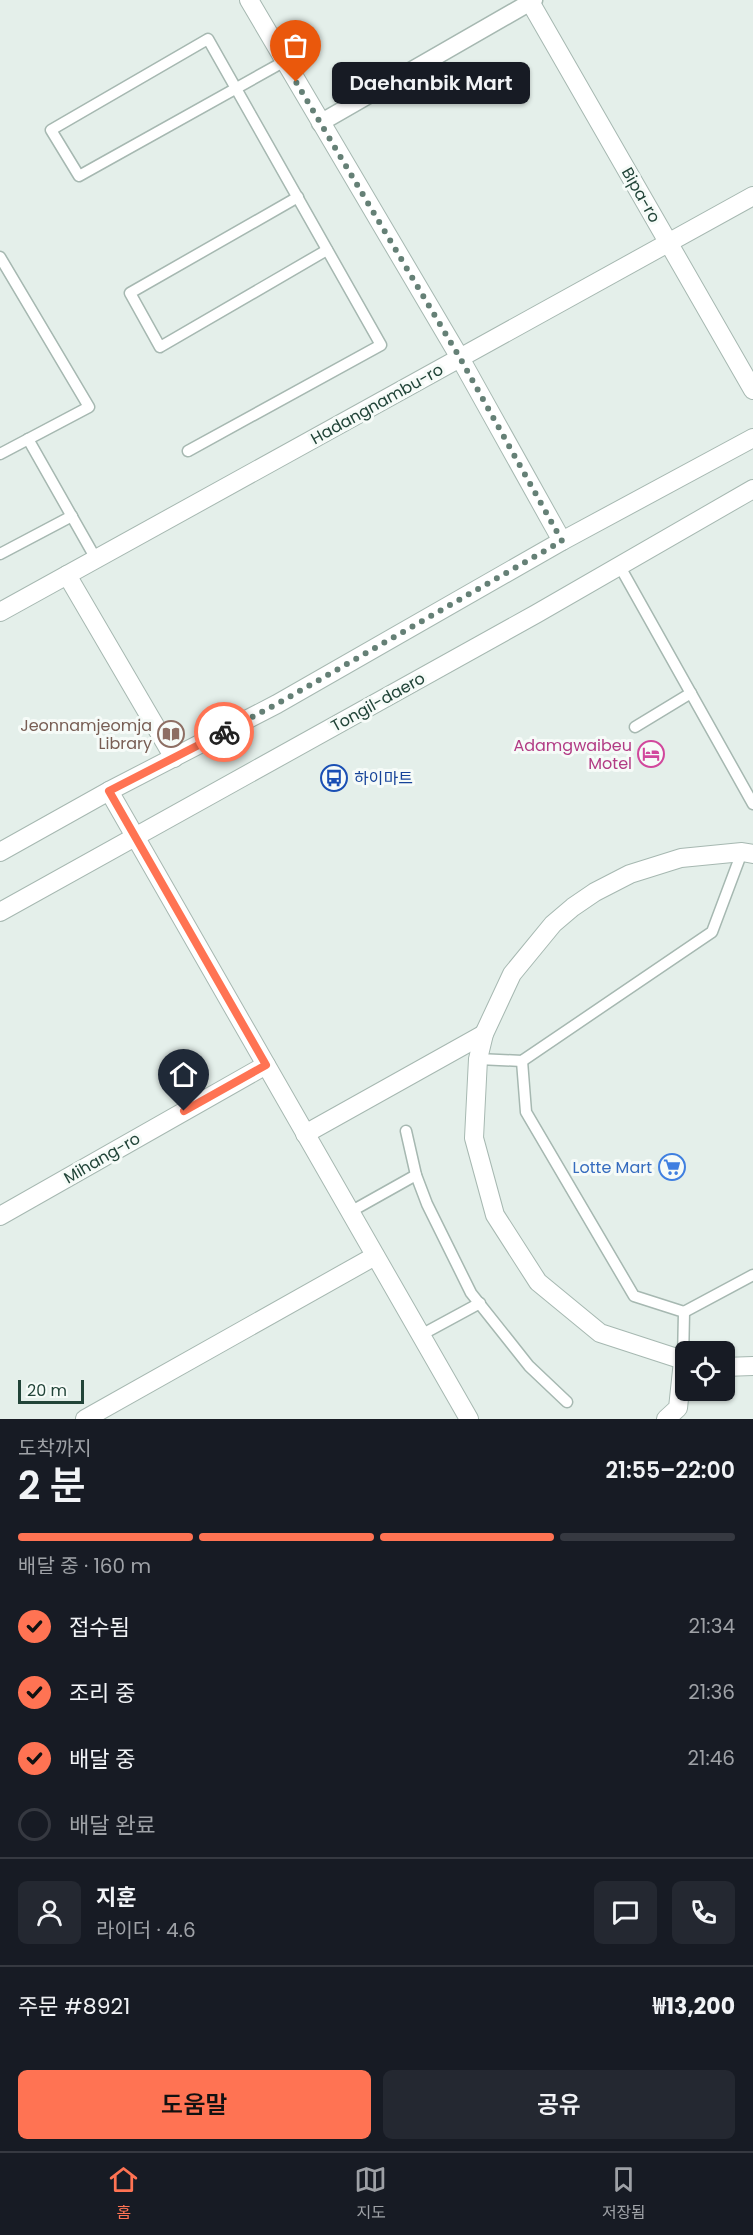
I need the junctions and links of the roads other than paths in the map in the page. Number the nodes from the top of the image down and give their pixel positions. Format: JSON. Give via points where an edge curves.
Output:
{"nodes":[{"id":1,"x":249,"y":0,"type":"edge"},
{"id":2,"x":531,"y":1,"type":"edge"},
{"id":3,"x":285,"y":61,"type":"junction"},
{"id":4,"x":236,"y":88,"type":"junction"},
{"id":5,"x":320,"y":123,"type":"junction"},
{"id":6,"x":753,"y":196,"type":"edge"},
{"id":7,"x":298,"y":197,"type":"junction"},
{"id":8,"x":669,"y":243,"type":"junction"},
{"id":9,"x":327,"y":250,"type":"junction"},
{"id":10,"x":0,"y":256,"type":"edge"},
{"id":11,"x":460,"y":358,"type":"junction"},
{"id":12,"x":753,"y":390,"type":"edge"},
{"id":13,"x":753,"y":438,"type":"edge"},
{"id":14,"x":28,"y":440,"type":"junction"},
{"id":15,"x":188,"y":451,"type":"dead end"},
{"id":16,"x":0,"y":454,"type":"edge"},
{"id":17,"x":753,"y":489,"type":"edge"},
{"id":18,"x":72,"y":516,"type":"junction"},
{"id":19,"x":562,"y":541,"type":"junction"},
{"id":20,"x":0,"y":554,"type":"edge"},
{"id":21,"x":96,"y":559,"type":"junction"},
{"id":22,"x":619,"y":565,"type":"junction"},
{"id":23,"x":67,"y":575,"type":"junction"},
{"id":24,"x":0,"y":612,"type":"edge"},
{"id":25,"x":691,"y":693,"type":"junction"},
{"id":26,"x":635,"y":727,"type":"dead end"},
{"id":27,"x":174,"y":758,"type":"junction"},
{"id":28,"x":109,"y":791,"type":"junction"},
{"id":29,"x":753,"y":804,"type":"edge"},
{"id":30,"x":135,"y":838,"type":"junction"},
{"id":31,"x":749,"y":851,"type":"edge"},
{"id":32,"x":0,"y":852,"type":"edge"},
{"id":33,"x":0,"y":912,"type":"edge"},
{"id":34,"x":484,"y":1034,"type":"junction"},
{"id":35,"x":478,"y":1059,"type":"junction"},
{"id":36,"x":522,"y":1061,"type":"junction"},
{"id":37,"x":266,"y":1065,"type":"junction"},
{"id":38,"x":406,"y":1131,"type":"dead end"},
{"id":39,"x":305,"y":1134,"type":"junction"},
{"id":40,"x":416,"y":1175,"type":"junction"},
{"id":41,"x":350,"y":1212,"type":"junction"},
{"id":42,"x":0,"y":1216,"type":"edge"},
{"id":43,"x":375,"y":1256,"type":"junction"},
{"id":44,"x":753,"y":1275,"type":"edge"},
{"id":45,"x":480,"y":1303,"type":"junction"},
{"id":46,"x":684,"y":1312,"type":"junction"},
{"id":47,"x":421,"y":1335,"type":"junction"},
{"id":48,"x":684,"y":1341,"type":"edge"},
{"id":49,"x":675,"y":1358,"type":"edge"},
{"id":50,"x":753,"y":1366,"type":"edge"},
{"id":51,"x":735,"y":1367,"type":"edge"},
{"id":52,"x":679,"y":1401,"type":"edge"},
{"id":53,"x":567,"y":1402,"type":"dead end"},
{"id":54,"x":467,"y":1418,"type":"edge"},
{"id":55,"x":85,"y":1419,"type":"edge"},
{"id":56,"x":666,"y":1419,"type":"edge"}],
"edges":[{"from":1,"to":3,"type":"street"},
{"from":2,"to":5,"type":"street"},
{"from":2,"to":8,"type":"street","name":"Bipa-ro"},
{"from":3,"to":4,"type":"lane"},
{"from":3,"to":5,"type":"street"},
{"from":4,"to":4,"type":"lane","via":[[79,176],[51,130],[208,39]]},
{"from":4,"to":7,"type":"lane"},
{"from":5,"to":11,"type":"street"},
{"from":6,"to":8,"type":"street","name":"Hadangnambu-ro"},
{"from":7,"to":9,"type":"lane"},
{"from":7,"to":9,"type":"lane","via":[[130,292],[145,320],[160,347]]},
{"from":8,"to":11,"type":"street","name":"Hadangnambu-ro"},
{"from":8,"to":12,"type":"street","name":"Bipa-ro"},
{"from":9,"to":15,"type":"lane","via":[[381,345]]},
{"from":10,"to":14,"type":"lane","via":[[89,407]]},
{"from":11,"to":19,"type":"street"},
{"from":11,"to":21,"type":"street","name":"Hadangnambu-ro"},
{"from":13,"to":19,"type":"street"},
{"from":14,"to":16,"type":"lane"},
{"from":14,"to":18,"type":"lane"},
{"from":17,"to":22,"type":"street","name":"Tongil-daero"},
{"from":18,"to":20,"type":"lane"},
{"from":18,"to":21,"type":"lane"},
{"from":19,"to":27,"type":"street","via":[[277,704]]},
{"from":21,"to":23,"type":"street","name":"Hadangnambu-ro"},
{"from":22,"to":25,"type":"lane"},
{"from":22,"to":30,"type":"street","name":"Tongil-daero"},
{"from":23,"to":24,"type":"street","name":"Hadangnambu-ro"},
{"from":23,"to":27,"type":"street"},
{"from":25,"to":26,"type":"lane"},
{"from":25,"to":29,"type":"lane"},
{"from":27,"to":28,"type":"street"},
{"from":28,"to":30,"type":"street"},
{"from":28,"to":32,"type":"street"},
{"from":30,"to":33,"type":"street","name":"Tongil-daero"},
{"from":30,"to":37,"type":"street"},
{"from":31,"to":34,"type":"street","via":[[681,858],[630,874],[573,907],[553,924],[512,974]]},
{"from":31,"to":36,"type":"lane","via":[[712,932]]},
{"from":34,"to":35,"type":"street"},
{"from":34,"to":39,"type":"street"},
{"from":35,"to":36,"type":"lane"},
{"from":35,"to":49,"type":"street","via":[[474,1138],[495,1215],[538,1282],[600,1333]]},
{"from":36,"to":46,"type":"lane","via":[[526,1112],[634,1296]]},
{"from":37,"to":39,"type":"street"},
{"from":37,"to":42,"type":"street","name":"Mihang-ro"},
{"from":38,"to":40,"type":"lane"},
{"from":39,"to":41,"type":"street"},
{"from":40,"to":41,"type":"lane"},
{"from":40,"to":45,"type":"lane","via":[[448,1249]]},
{"from":41,"to":43,"type":"street"},
{"from":43,"to":47,"type":"street"},
{"from":43,"to":55,"type":"street"},
{"from":44,"to":46,"type":"lane"},
{"from":45,"to":47,"type":"lane"},
{"from":45,"to":53,"type":"lane","via":[[529,1366]]},
{"from":46,"to":48,"type":"lane"},
{"from":47,"to":54,"type":"street"},
{"from":50,"to":51,"type":"street"},
{"from":52,"to":56,"type":"street","via":[[678,1408]]}]}
